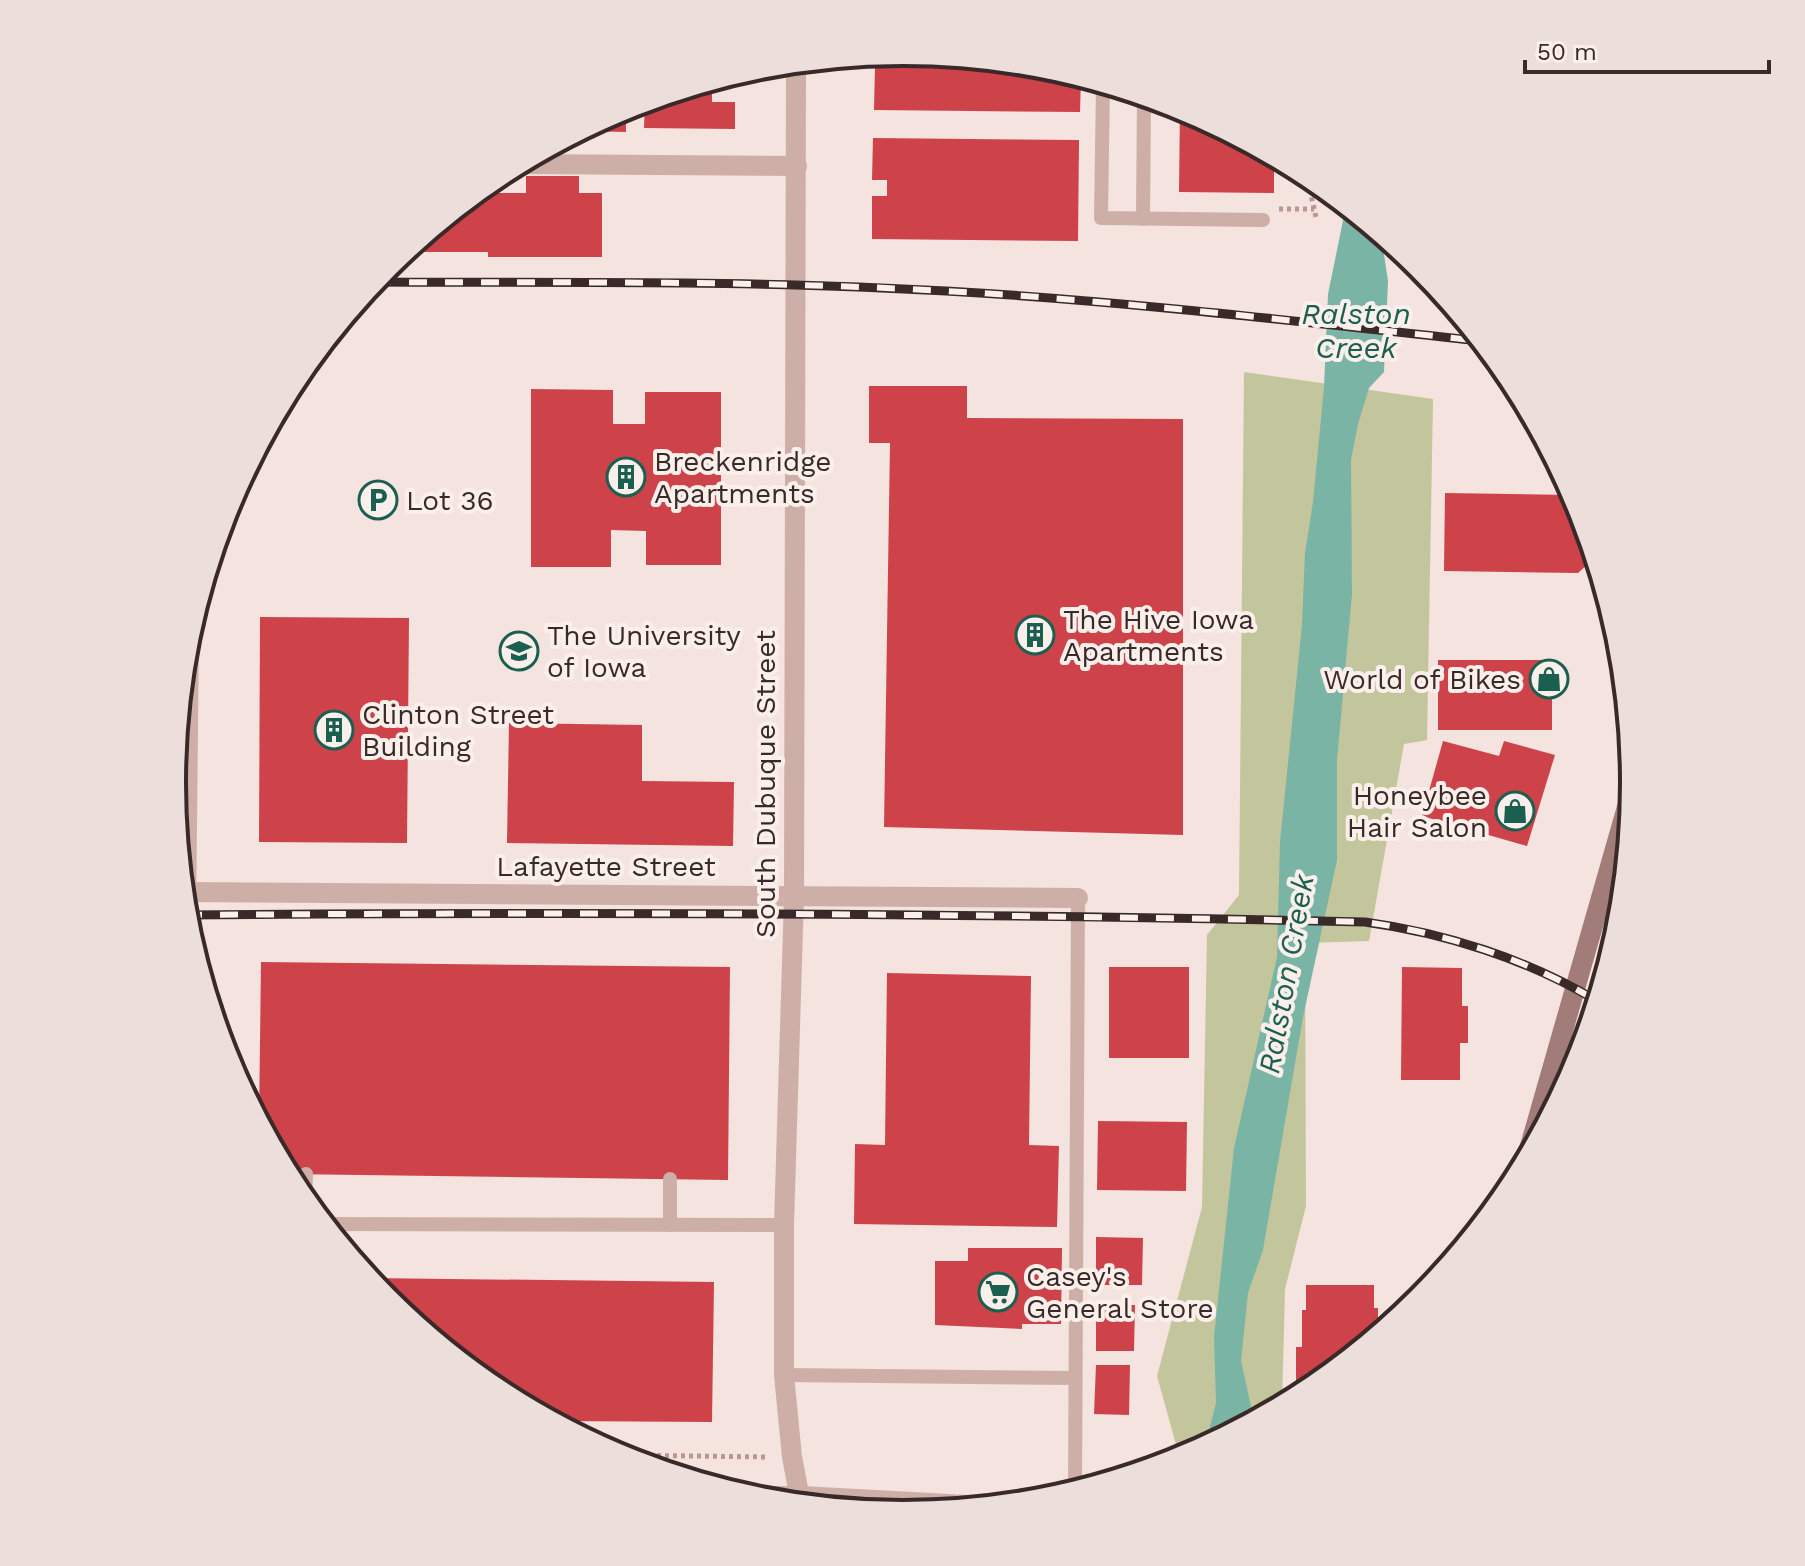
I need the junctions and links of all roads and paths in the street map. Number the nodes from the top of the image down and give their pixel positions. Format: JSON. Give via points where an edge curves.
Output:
{"nodes":[{"id":1,"x":796,"y":74,"type":"edge"},
{"id":2,"x":1103,"y":95,"type":"edge"},
{"id":3,"x":1144,"y":108,"type":"edge"},
{"id":4,"x":541,"y":164,"type":"edge"},
{"id":5,"x":797,"y":166,"type":"junction"},
{"id":6,"x":1311,"y":194,"type":"edge"},
{"id":7,"x":1316,"y":217,"type":"dead end"},
{"id":8,"x":1143,"y":219,"type":"junction"},
{"id":9,"x":1263,"y":220,"type":"dead end"},
{"id":10,"x":187,"y":746,"type":"edge"},
{"id":11,"x":186,"y":785,"type":"edge"},
{"id":12,"x":194,"y":892,"type":"edge"},
{"id":13,"x":794,"y":896,"type":"junction"},
{"id":14,"x":1078,"y":898,"type":"joint"},
{"id":15,"x":1608,"y":911,"type":"edge"},
{"id":16,"x":1545,"y":1101,"type":"edge"},
{"id":17,"x":306,"y":1174,"type":"dead end"},
{"id":18,"x":670,"y":1179,"type":"dead end"},
{"id":19,"x":306,"y":1181,"type":"edge"},
{"id":20,"x":338,"y":1224,"type":"edge"},
{"id":21,"x":670,"y":1225,"type":"junction"},
{"id":22,"x":784,"y":1225,"type":"junction"},
{"id":23,"x":784,"y":1375,"type":"junction"},
{"id":24,"x":1075,"y":1378,"type":"junction"},
{"id":25,"x":655,"y":1455,"type":"edge"},
{"id":26,"x":792,"y":1457,"type":"junction"},
{"id":27,"x":1075,"y":1479,"type":"edge"},
{"id":28,"x":799,"y":1492,"type":"edge"}],
"edges":[{"from":1,"to":5,"type":"street","name":"South Dubuque Street"},
{"from":2,"to":8,"type":"lane","via":[[1101,218]]},
{"from":3,"to":8,"type":"lane"},
{"from":4,"to":5,"type":"street"},
{"from":5,"to":13,"type":"street","name":"South Dubuque Street"},
{"from":6,"to":7,"type":"path"},
{"from":8,"to":9,"type":"lane"},
{"from":10,"to":11,"type":"street"},
{"from":12,"to":13,"type":"street","name":"Lafayette Street"},
{"from":13,"to":14,"type":"street","name":"Lafayette Street"},
{"from":13,"to":22,"type":"street","name":"South Dubuque Street"},
{"from":14,"to":24,"type":"lane"},
{"from":15,"to":16,"type":"main road"},
{"from":17,"to":19,"type":"lane"},
{"from":18,"to":21,"type":"lane"},
{"from":20,"to":21,"type":"lane"},
{"from":21,"to":22,"type":"lane"},
{"from":22,"to":23,"type":"street","name":"South Dubuque Street"},
{"from":23,"to":24,"type":"lane"},
{"from":23,"to":26,"type":"street","name":"South Dubuque Street"},
{"from":24,"to":27,"type":"lane"},
{"from":25,"to":26,"type":"path"},
{"from":26,"to":28,"type":"street","name":"South Dubuque Street"}]}
